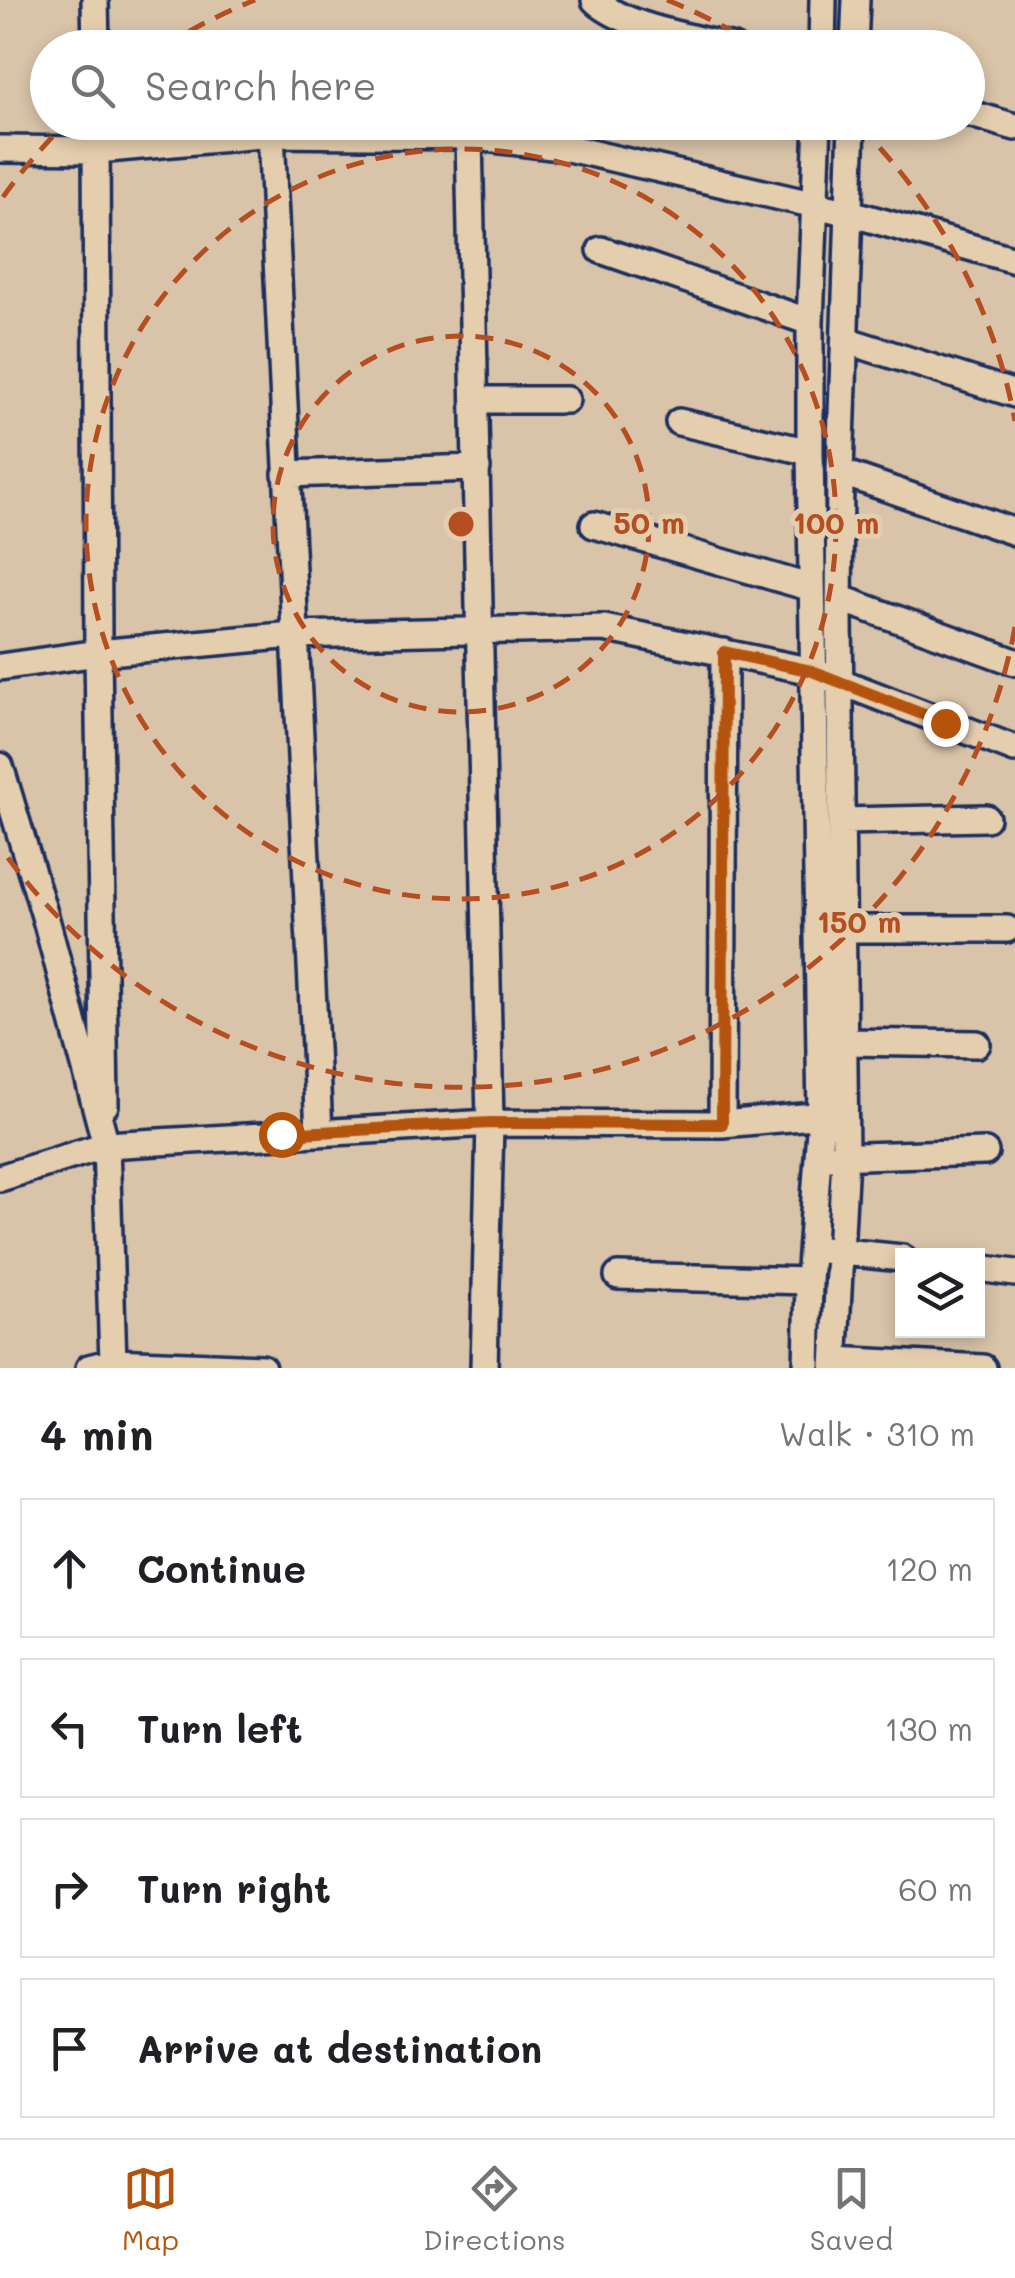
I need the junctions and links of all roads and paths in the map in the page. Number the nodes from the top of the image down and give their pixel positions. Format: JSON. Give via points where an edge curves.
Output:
{"nodes":[{"id":1,"x":96,"y":0,"type":"edge"},
{"id":2,"x":595,"y":0,"type":"edge"},
{"id":3,"x":822,"y":0,"type":"edge"},
{"id":4,"x":856,"y":0,"type":"edge"},
{"id":5,"x":96,"y":30,"type":"edge"},
{"id":6,"x":666,"y":30,"type":"edge"},
{"id":7,"x":822,"y":30,"type":"edge"},
{"id":8,"x":855,"y":30,"type":"edge"},
{"id":9,"x":985,"y":118,"type":"edge"},
{"id":10,"x":1015,"y":128,"type":"edge"},
{"id":11,"x":97,"y":140,"type":"edge"},
{"id":12,"x":206,"y":140,"type":"edge"},
{"id":13,"x":271,"y":140,"type":"edge"},
{"id":14,"x":469,"y":140,"type":"edge"},
{"id":15,"x":502,"y":140,"type":"edge"},
{"id":16,"x":818,"y":140,"type":"edge"},
{"id":17,"x":852,"y":140,"type":"edge"},
{"id":18,"x":0,"y":149,"type":"edge"},
{"id":19,"x":97,"y":150,"type":"junction"},
{"id":20,"x":816,"y":206,"type":"junction"},
{"id":21,"x":850,"y":213,"type":"junction"},
{"id":22,"x":601,"y":250,"type":"dead end"},
{"id":23,"x":1015,"y":260,"type":"edge"},
{"id":24,"x":810,"y":322,"type":"junction"},
{"id":25,"x":845,"y":340,"type":"junction"},
{"id":26,"x":1015,"y":394,"type":"edge"},
{"id":27,"x":475,"y":400,"type":"junction"},
{"id":28,"x":566,"y":400,"type":"dead end"},
{"id":29,"x":679,"y":422,"type":"dead end"},
{"id":30,"x":810,"y":452,"type":"junction"},
{"id":31,"x":477,"y":468,"type":"junction"},
{"id":32,"x":840,"y":472,"type":"junction"},
{"id":33,"x":286,"y":474,"type":"junction"},
{"id":34,"x":594,"y":524,"type":"dead end"},
{"id":35,"x":1015,"y":532,"type":"edge"},
{"id":36,"x":812,"y":588,"type":"junction"},
{"id":37,"x":839,"y":598,"type":"junction"},
{"id":38,"x":482,"y":628,"type":"junction"},
{"id":39,"x":292,"y":634,"type":"junction"},
{"id":40,"x":724,"y":652,"type":"junction"},
{"id":41,"x":98,"y":653,"type":"junction"},
{"id":42,"x":1015,"y":662,"type":"edge"},
{"id":43,"x":0,"y":667,"type":"edge"},
{"id":44,"x":812,"y":671,"type":"junction"},
{"id":45,"x":840,"y":684,"type":"junction"},
{"id":46,"x":1015,"y":749,"type":"edge"},
{"id":47,"x":0,"y":766,"type":"edge"},
{"id":48,"x":986,"y":818,"type":"dead end"},
{"id":49,"x":842,"y":822,"type":"junction"},
{"id":50,"x":844,"y":928,"type":"junction"},
{"id":51,"x":818,"y":929,"type":"junction"},
{"id":52,"x":1007,"y":929,"type":"dead end"},
{"id":53,"x":846,"y":1042,"type":"junction"},
{"id":54,"x":977,"y":1044,"type":"dead end"},
{"id":55,"x":834,"y":1114,"type":"junction"},
{"id":56,"x":490,"y":1123,"type":"junction"},
{"id":57,"x":722,"y":1124,"type":"junction"},
{"id":58,"x":318,"y":1132,"type":"junction"},
{"id":59,"x":106,"y":1145,"type":"junction"},
{"id":60,"x":985,"y":1152,"type":"dead end"},
{"id":61,"x":833,"y":1157,"type":"junction"},
{"id":62,"x":0,"y":1178,"type":"edge"},
{"id":63,"x":811,"y":1250,"type":"junction"},
{"id":64,"x":840,"y":1250,"type":"junction"},
{"id":65,"x":895,"y":1257,"type":"edge"},
{"id":66,"x":985,"y":1269,"type":"edge"},
{"id":67,"x":1015,"y":1273,"type":"edge"},
{"id":68,"x":618,"y":1276,"type":"dead end"},
{"id":69,"x":809,"y":1280,"type":"junction"},
{"id":70,"x":834,"y":1364,"type":"edge"},
{"id":71,"x":105,"y":1366,"type":"edge"},
{"id":72,"x":262,"y":1368,"type":"edge"},
{"id":73,"x":484,"y":1368,"type":"edge"},
{"id":74,"x":806,"y":1368,"type":"edge"},
{"id":75,"x":984,"y":1368,"type":"edge"}],
"edges":[{"from":1,"to":5,"type":"street"},
{"from":2,"to":6,"type":"street","via":[[628,20]]},
{"from":3,"to":7,"type":"street"},
{"from":4,"to":8,"type":"street"},
{"from":9,"to":10,"type":"street"},
{"from":11,"to":19,"type":"street"},
{"from":12,"to":19,"type":"street"},
{"from":13,"to":33,"type":"street"},
{"from":14,"to":27,"type":"street"},
{"from":15,"to":20,"type":"street","via":[[568,148]]},
{"from":16,"to":20,"type":"street"},
{"from":17,"to":21,"type":"street"},
{"from":18,"to":19,"type":"street"},
{"from":19,"to":41,"type":"street"},
{"from":20,"to":21,"type":"street"},
{"from":20,"to":24,"type":"street"},
{"from":21,"to":23,"type":"street"},
{"from":21,"to":25,"type":"street"},
{"from":22,"to":24,"type":"street"},
{"from":24,"to":30,"type":"street"},
{"from":25,"to":26,"type":"street"},
{"from":25,"to":32,"type":"street"},
{"from":27,"to":28,"type":"street"},
{"from":27,"to":31,"type":"street"},
{"from":29,"to":30,"type":"street"},
{"from":30,"to":36,"type":"street"},
{"from":31,"to":33,"type":"street"},
{"from":31,"to":38,"type":"street"},
{"from":32,"to":35,"type":"street"},
{"from":32,"to":37,"type":"street"},
{"from":33,"to":39,"type":"street"},
{"from":34,"to":36,"type":"street"},
{"from":36,"to":44,"type":"street"},
{"from":37,"to":42,"type":"street"},
{"from":37,"to":45,"type":"street"},
{"from":38,"to":39,"type":"street"},
{"from":38,"to":40,"type":"street","via":[[604,628]]},
{"from":38,"to":56,"type":"street"},
{"from":39,"to":41,"type":"street"},
{"from":39,"to":58,"type":"street"},
{"from":40,"to":44,"type":"street"},
{"from":40,"to":57,"type":"street"},
{"from":41,"to":43,"type":"street"},
{"from":41,"to":59,"type":"street"},
{"from":44,"to":45,"type":"street"},
{"from":44,"to":51,"type":"street"},
{"from":45,"to":46,"type":"street"},
{"from":45,"to":49,"type":"street"},
{"from":47,"to":59,"type":"street"},
{"from":48,"to":49,"type":"street"},
{"from":49,"to":50,"type":"street"},
{"from":50,"to":51,"type":"street"},
{"from":50,"to":52,"type":"street"},
{"from":50,"to":53,"type":"street"},
{"from":51,"to":55,"type":"street"},
{"from":53,"to":54,"type":"street"},
{"from":53,"to":55,"type":"street"},
{"from":55,"to":57,"type":"street"},
{"from":55,"to":61,"type":"street"},
{"from":56,"to":57,"type":"street"},
{"from":56,"to":58,"type":"street"},
{"from":56,"to":73,"type":"street"},
{"from":58,"to":59,"type":"street"},
{"from":59,"to":62,"type":"street"},
{"from":59,"to":71,"type":"street"},
{"from":60,"to":61,"type":"street"},
{"from":61,"to":63,"type":"street"},
{"from":61,"to":64,"type":"street"},
{"from":63,"to":64,"type":"street"},
{"from":63,"to":69,"type":"street"},
{"from":64,"to":65,"type":"street"},
{"from":64,"to":70,"type":"street"},
{"from":66,"to":67,"type":"street"},
{"from":68,"to":69,"type":"street"},
{"from":69,"to":74,"type":"street"},
{"from":70,"to":75,"type":"street"},
{"from":71,"to":72,"type":"street"}]}
